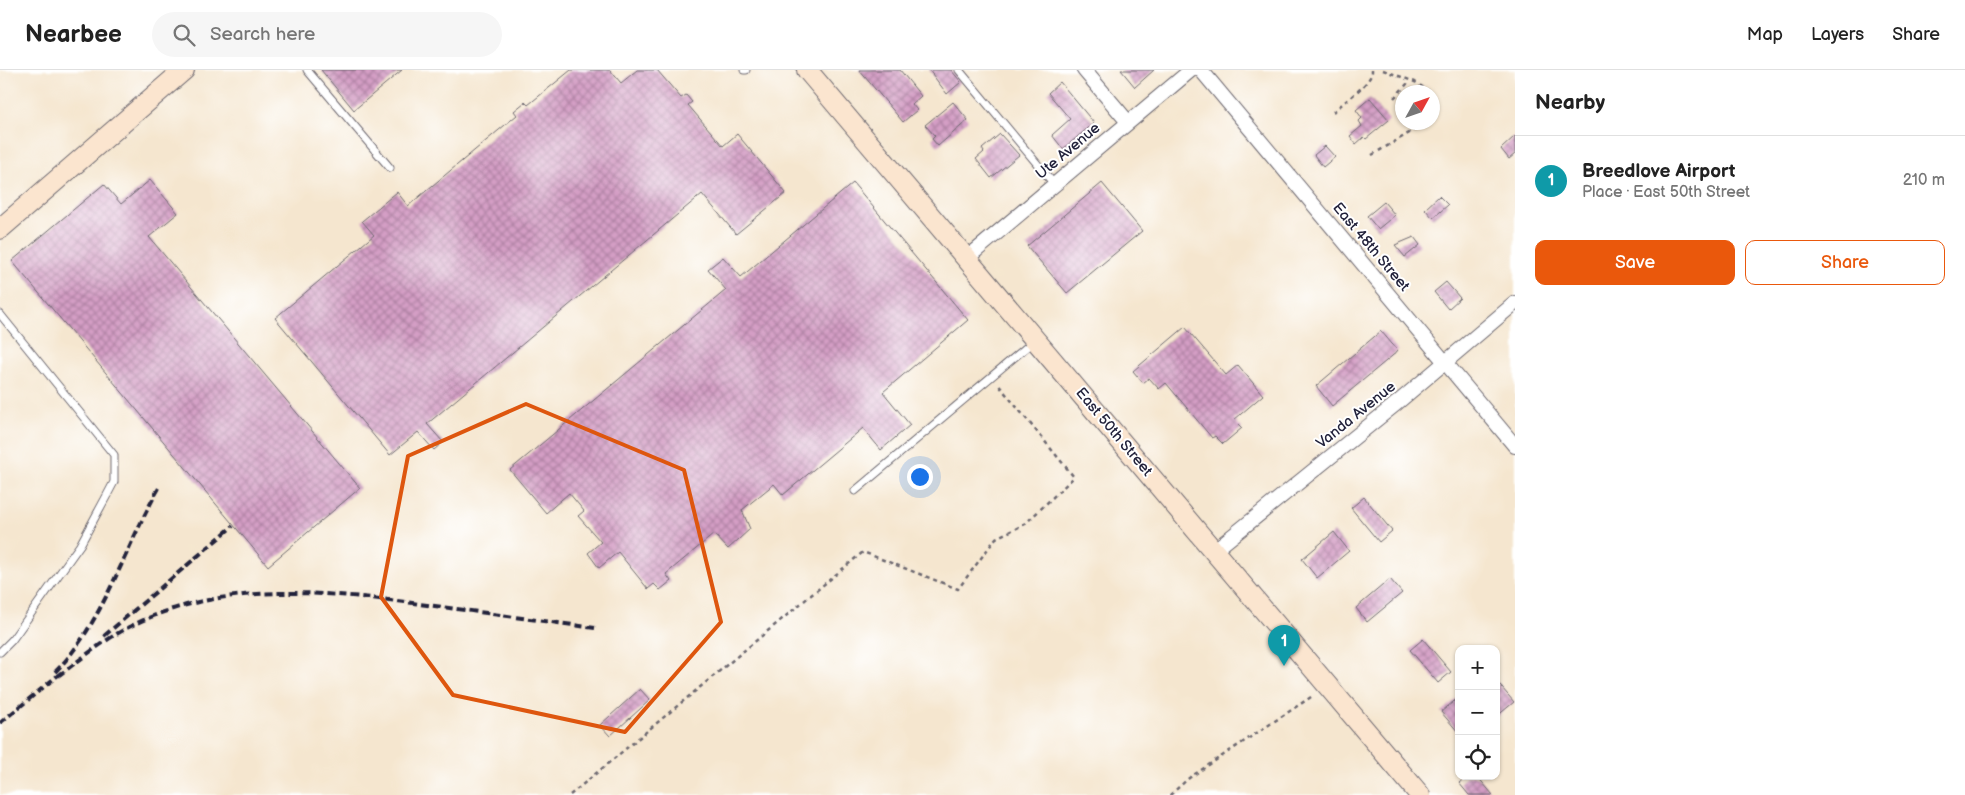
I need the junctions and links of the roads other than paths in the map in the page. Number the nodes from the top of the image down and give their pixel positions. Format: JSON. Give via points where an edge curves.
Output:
{"nodes":[{"id":1,"x":184,"y":70,"type":"edge"},
{"id":2,"x":307,"y":70,"type":"edge"},
{"id":3,"x":807,"y":70,"type":"edge"},
{"id":4,"x":959,"y":70,"type":"edge"},
{"id":5,"x":1084,"y":70,"type":"edge"},
{"id":6,"x":1191,"y":70,"type":"edge"},
{"id":7,"x":1201,"y":70,"type":"edge"},
{"id":8,"x":1128,"y":122,"type":"junction"},
{"id":9,"x":390,"y":168,"type":"dead end"},
{"id":10,"x":1054,"y":184,"type":"junction"},
{"id":11,"x":0,"y":229,"type":"edge"},
{"id":12,"x":966,"y":259,"type":"junction"},
{"id":13,"x":1515,"y":303,"type":"edge"},
{"id":14,"x":0,"y":314,"type":"edge"},
{"id":15,"x":1035,"y":340,"type":"junction"},
{"id":16,"x":1445,"y":362,"type":"junction"},
{"id":17,"x":1515,"y":446,"type":"edge"},
{"id":18,"x":855,"y":491,"type":"dead end"},
{"id":19,"x":1215,"y":550,"type":"junction"},
{"id":20,"x":0,"y":652,"type":"edge"},
{"id":21,"x":1420,"y":795,"type":"edge"}],
"edges":[{"from":1,"to":11,"type":"main road"},
{"from":2,"to":9,"type":"lane"},
{"from":3,"to":12,"type":"main road","name":"East 50th Street"},
{"from":4,"to":10,"type":"lane"},
{"from":5,"to":8,"type":"street"},
{"from":6,"to":8,"type":"street","name":"Ute Avenue"},
{"from":7,"to":16,"type":"street","name":"East 48th Street"},
{"from":8,"to":10,"type":"street","name":"Ute Avenue"},
{"from":10,"to":12,"type":"street","name":"Ute Avenue"},
{"from":12,"to":15,"type":"main road","name":"East 50th Street"},
{"from":13,"to":16,"type":"street","name":"Vanda Avenue"},
{"from":14,"to":20,"type":"lane","via":[[114,454],[114,482],[80,545]]},
{"from":15,"to":18,"type":"lane"},
{"from":15,"to":19,"type":"main road","name":"East 50th Street"},
{"from":16,"to":17,"type":"street","name":"East 48th Street"},
{"from":16,"to":19,"type":"street","name":"Vanda Avenue"},
{"from":19,"to":21,"type":"main road","name":"East 50th Street"}]}
